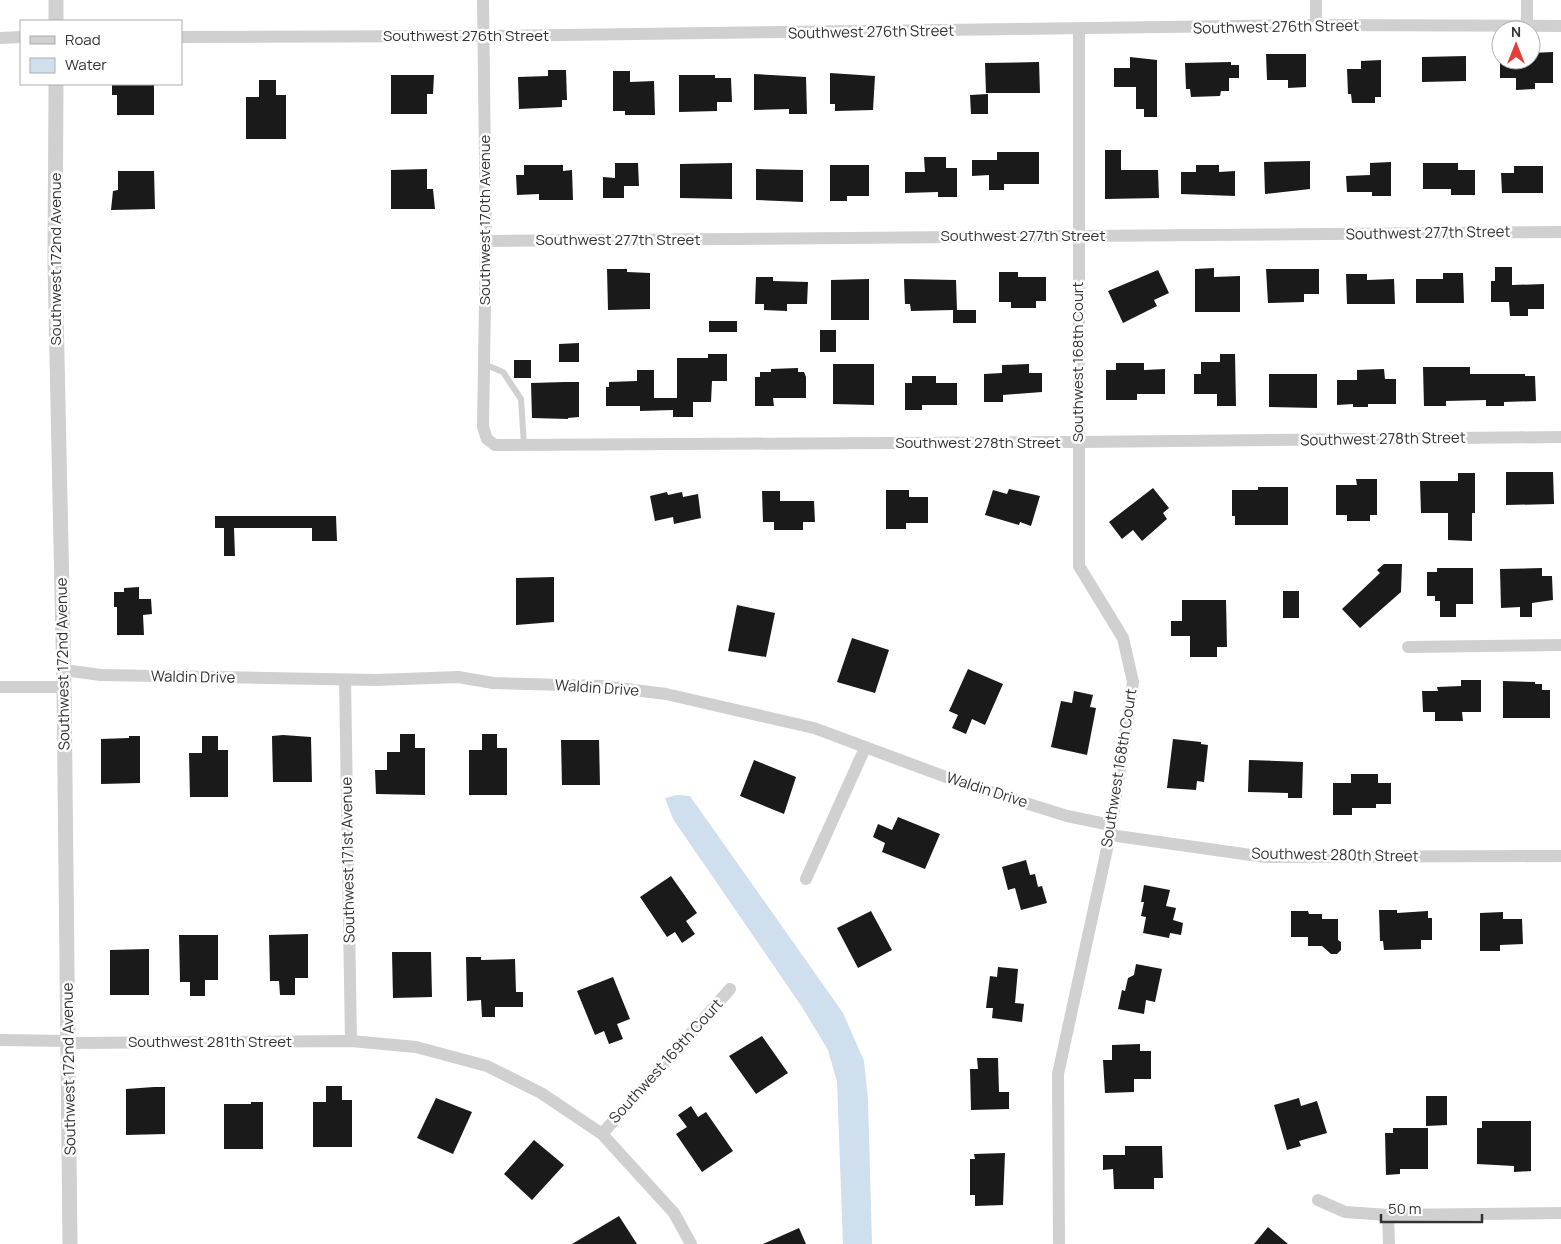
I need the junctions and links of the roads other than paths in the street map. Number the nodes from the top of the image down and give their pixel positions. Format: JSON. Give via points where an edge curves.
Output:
{"nodes":[{"id":1,"x":56,"y":0,"type":"edge"},
{"id":2,"x":483,"y":0,"type":"edge"},
{"id":3,"x":1316,"y":0,"type":"edge"},
{"id":4,"x":1527,"y":0,"type":"edge"},
{"id":5,"x":56,"y":20,"type":"edge"},
{"id":6,"x":1527,"y":20,"type":"edge"},
{"id":7,"x":1316,"y":25,"type":"junction"},
{"id":8,"x":1491,"y":26,"type":"edge"},
{"id":9,"x":1541,"y":26,"type":"edge"},
{"id":10,"x":1561,"y":26,"type":"edge"},
{"id":11,"x":1079,"y":30,"type":"junction"},
{"id":12,"x":484,"y":36,"type":"junction"},
{"id":13,"x":182,"y":37,"type":"edge"},
{"id":14,"x":0,"y":38,"type":"edge"},
{"id":15,"x":20,"y":38,"type":"edge"},
{"id":16,"x":56,"y":85,"type":"edge"},
{"id":17,"x":1561,"y":232,"type":"edge"},
{"id":18,"x":1078,"y":236,"type":"junction"},
{"id":19,"x":486,"y":241,"type":"junction"},
{"id":20,"x":484,"y":364,"type":"junction"},
{"id":21,"x":1561,"y":437,"type":"edge"},
{"id":22,"x":487,"y":439,"type":"joint"},
{"id":23,"x":1078,"y":442,"type":"junction"},
{"id":24,"x":524,"y":445,"type":"junction"},
{"id":25,"x":1561,"y":646,"type":"edge"},
{"id":26,"x":1408,"y":647,"type":"dead end"},
{"id":27,"x":64,"y":670,"type":"junction"},
{"id":28,"x":345,"y":680,"type":"junction"},
{"id":29,"x":0,"y":687,"type":"edge"},
{"id":30,"x":64,"y":687,"type":"junction"},
{"id":31,"x":866,"y":748,"type":"junction"},
{"id":32,"x":1110,"y":830,"type":"junction"},
{"id":33,"x":1561,"y":856,"type":"edge"},
{"id":34,"x":806,"y":879,"type":"dead end"},
{"id":35,"x":730,"y":989,"type":"dead end"},
{"id":36,"x":0,"y":1040,"type":"edge"},
{"id":37,"x":351,"y":1041,"type":"junction"},
{"id":38,"x":69,"y":1042,"type":"junction"},
{"id":39,"x":602,"y":1134,"type":"junction"},
{"id":40,"x":1318,"y":1200,"type":"dead end"},
{"id":41,"x":1561,"y":1213,"type":"edge"},
{"id":42,"x":1388,"y":1215,"type":"junction"},
{"id":43,"x":70,"y":1241,"type":"edge"},
{"id":44,"x":692,"y":1244,"type":"edge"},
{"id":45,"x":1060,"y":1244,"type":"edge"},
{"id":46,"x":1389,"y":1244,"type":"edge"}],
"edges":[{"from":1,"to":5,"type":"street"},
{"from":2,"to":12,"type":"street","name":"Southwest 170th Avenue"},
{"from":3,"to":7,"type":"street"},
{"from":4,"to":6,"type":"street"},
{"from":7,"to":8,"type":"street","name":"Southwest 276th Street"},
{"from":7,"to":11,"type":"street","name":"Southwest 276th Street"},
{"from":9,"to":10,"type":"street","name":"Southwest 276th Street"},
{"from":11,"to":12,"type":"street","name":"Southwest 276th Street"},
{"from":11,"to":18,"type":"street","name":"Southwest 168th Court"},
{"from":12,"to":13,"type":"street","name":"Southwest 276th Street"},
{"from":12,"to":19,"type":"street","name":"Southwest 170th Avenue"},
{"from":14,"to":15,"type":"street"},
{"from":16,"to":27,"type":"street","name":"Southwest 172nd Avenue","via":[[55,262]]},
{"from":17,"to":18,"type":"street","name":"Southwest 277th Street"},
{"from":18,"to":19,"type":"street","name":"Southwest 277th Street"},
{"from":18,"to":23,"type":"street","name":"Southwest 168th Court"},
{"from":19,"to":20,"type":"street","name":"Southwest 170th Avenue"},
{"from":20,"to":22,"type":"street","name":"Southwest 170th Avenue","via":[[483,427]]},
{"from":20,"to":24,"type":"lane","via":[[503,372],[521,399]]},
{"from":21,"to":23,"type":"street","name":"Southwest 278th Street"},
{"from":22,"to":24,"type":"street","name":"Southwest 278th Street","via":[[495,445]]},
{"from":23,"to":24,"type":"street","name":"Southwest 278th Street"},
{"from":23,"to":32,"type":"street","name":"Southwest 168th Court","via":[[1079,566],[1123,638],[1133,682]]},
{"from":25,"to":26,"type":"street"},
{"from":27,"to":28,"type":"street","name":"Waldin Drive","via":[[102,675]]},
{"from":27,"to":30,"type":"street","name":"Southwest 172nd Avenue"},
{"from":28,"to":31,"type":"street","name":"Waldin Drive","via":[[458,677],[493,683],[602,686],[666,694],[814,728]]},
{"from":28,"to":37,"type":"street","name":"Southwest 171st Avenue"},
{"from":29,"to":30,"type":"street"},
{"from":30,"to":38,"type":"street","name":"Southwest 172nd Avenue"},
{"from":31,"to":32,"type":"street","name":"Waldin Drive"},
{"from":31,"to":34,"type":"street"},
{"from":32,"to":33,"type":"street","name":"Southwest 280th Street","via":[[1265,857]]},
{"from":32,"to":45,"type":"street","name":"Southwest 168th Court","via":[[1058,1074]]},
{"from":35,"to":39,"type":"street","name":"Southwest 169th Court"},
{"from":36,"to":38,"type":"street","name":"Southwest 281th Street"},
{"from":37,"to":38,"type":"street","name":"Southwest 281th Street"},
{"from":37,"to":39,"type":"street","name":"Southwest 281th Street","via":[[416,1047],[487,1066],[541,1093]]},
{"from":38,"to":43,"type":"street","name":"Southwest 172nd Avenue"},
{"from":39,"to":44,"type":"street","name":"Southwest 281th Street","via":[[674,1213]]},
{"from":40,"to":42,"type":"street","via":[[1345,1212]]},
{"from":41,"to":42,"type":"street"},
{"from":42,"to":46,"type":"street"}]}
